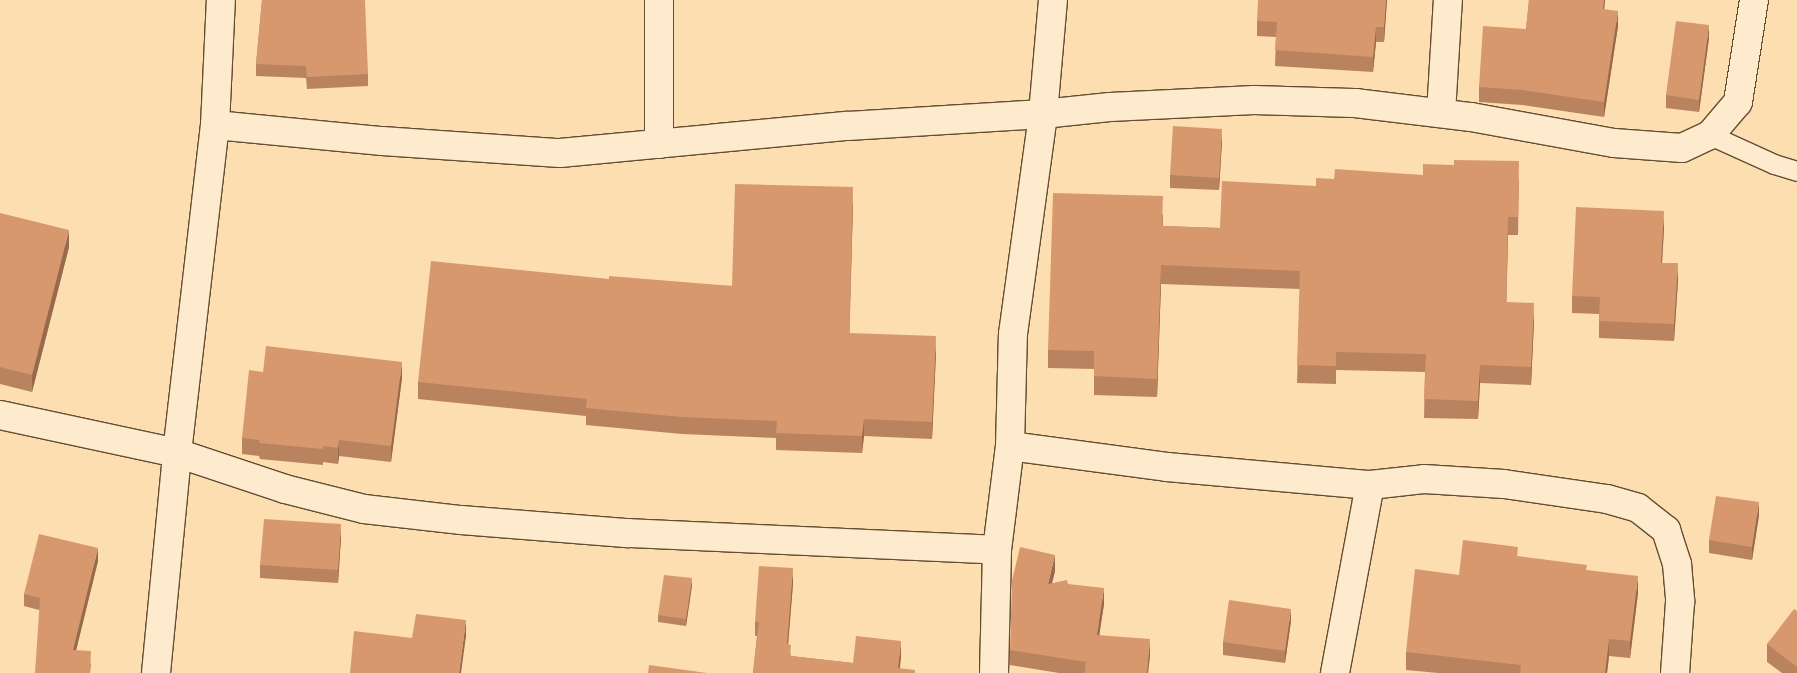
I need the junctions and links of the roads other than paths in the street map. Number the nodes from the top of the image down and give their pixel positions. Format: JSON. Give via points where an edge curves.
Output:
{"nodes":[{"id":1,"x":221,"y":0,"type":"edge"},
{"id":2,"x":659,"y":0,"type":"edge"},
{"id":3,"x":1053,"y":0,"type":"edge"},
{"id":4,"x":1448,"y":0,"type":"edge"},
{"id":5,"x":1754,"y":0,"type":"edge"},
{"id":6,"x":1441,"y":113,"type":"junction"},
{"id":7,"x":1043,"y":114,"type":"junction"},
{"id":8,"x":215,"y":125,"type":"junction"},
{"id":9,"x":1710,"y":136,"type":"junction"},
{"id":10,"x":659,"y":144,"type":"junction"},
{"id":11,"x":1797,"y":171,"type":"edge"},
{"id":12,"x":0,"y":415,"type":"edge"},
{"id":13,"x":1010,"y":446,"type":"junction"},
{"id":14,"x":177,"y":453,"type":"junction"},
{"id":15,"x":1370,"y":485,"type":"junction"},
{"id":16,"x":996,"y":550,"type":"junction"},
{"id":17,"x":156,"y":673,"type":"edge"},
{"id":18,"x":994,"y":673,"type":"edge"},
{"id":19,"x":1335,"y":673,"type":"edge"},
{"id":20,"x":1675,"y":673,"type":"edge"}],
"edges":[{"from":1,"to":8,"type":"street"},
{"from":2,"to":10,"type":"street"},
{"from":3,"to":7,"type":"street"},
{"from":4,"to":6,"type":"street"},
{"from":5,"to":9,"type":"street","via":[[1738,102]]},
{"from":6,"to":7,"type":"street","via":[[1355,103],[1254,100],[1110,107]]},
{"from":6,"to":9,"type":"street","via":[[1614,143],[1682,148]]},
{"from":7,"to":10,"type":"street","via":[[848,126]]},
{"from":7,"to":13,"type":"street","via":[[1013,334]]},
{"from":8,"to":10,"type":"street","via":[[560,153]]},
{"from":8,"to":14,"type":"street"},
{"from":9,"to":11,"type":"lane"},
{"from":12,"to":14,"type":"street"},
{"from":13,"to":15,"type":"street","via":[[1167,467]]},
{"from":13,"to":16,"type":"street"},
{"from":14,"to":16,"type":"street","via":[[285,489],[364,509],[628,533]]},
{"from":14,"to":17,"type":"street"},
{"from":15,"to":19,"type":"street"},
{"from":15,"to":20,"type":"street","via":[[1424,479],[1504,484],[1608,499],[1638,508],[1666,530],[1677,564],[1680,602]]},
{"from":16,"to":18,"type":"street"}]}
